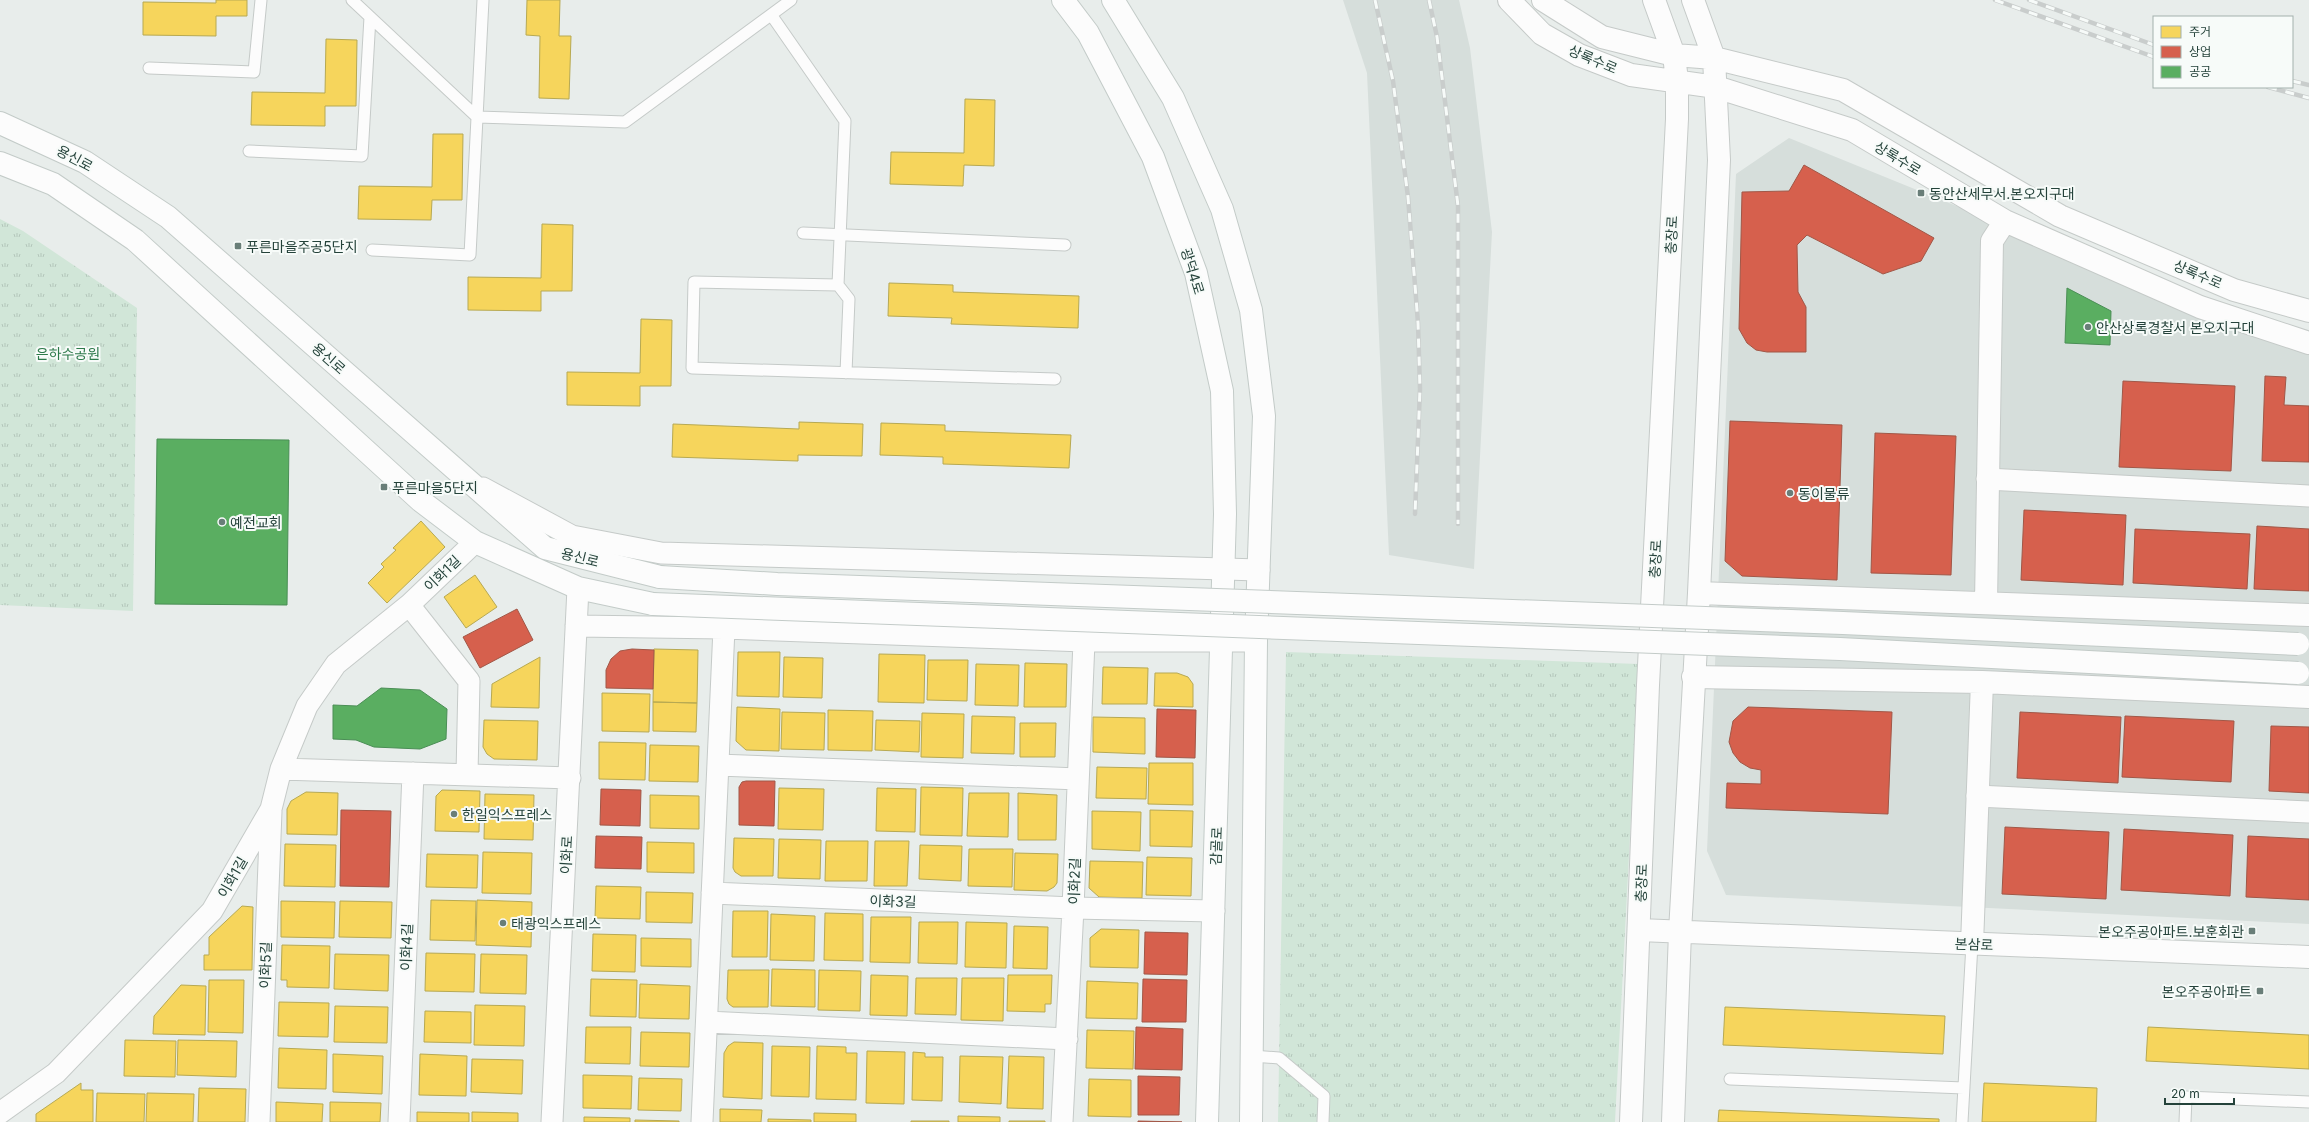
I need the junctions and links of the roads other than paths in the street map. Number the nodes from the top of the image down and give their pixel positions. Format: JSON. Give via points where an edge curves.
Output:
{"nodes":[{"id":1,"x":261,"y":0,"type":"edge"},
{"id":2,"x":352,"y":0,"type":"edge"},
{"id":3,"x":483,"y":0,"type":"edge"},
{"id":4,"x":791,"y":0,"type":"edge"},
{"id":5,"x":1063,"y":0,"type":"edge"},
{"id":6,"x":1113,"y":0,"type":"edge"},
{"id":7,"x":1509,"y":0,"type":"edge"},
{"id":8,"x":1543,"y":0,"type":"edge"},
{"id":9,"x":1654,"y":0,"type":"edge"},
{"id":10,"x":1693,"y":0,"type":"edge"},
{"id":11,"x":772,"y":16,"type":"junction"},
{"id":12,"x":370,"y":17,"type":"junction"},
{"id":13,"x":1674,"y":55,"type":"junction"},
{"id":14,"x":1714,"y":58,"type":"junction"},
{"id":15,"x":149,"y":68,"type":"dead end"},
{"id":16,"x":1677,"y":81,"type":"junction"},
{"id":17,"x":1716,"y":87,"type":"junction"},
{"id":18,"x":477,"y":117,"type":"junction"},
{"id":19,"x":0,"y":123,"type":"edge"},
{"id":20,"x":249,"y":151,"type":"dead end"},
{"id":21,"x":0,"y":163,"type":"edge"},
{"id":22,"x":2005,"y":221,"type":"junction"},
{"id":23,"x":803,"y":234,"type":"dead end"},
{"id":24,"x":840,"y":234,"type":"junction"},
{"id":25,"x":1065,"y":245,"type":"dead end"},
{"id":26,"x":372,"y":250,"type":"dead end"},
{"id":27,"x":838,"y":285,"type":"junction"},
{"id":28,"x":2309,"y":311,"type":"edge"},
{"id":29,"x":2309,"y":343,"type":"edge"},
{"id":30,"x":846,"y":373,"type":"junction"},
{"id":31,"x":1055,"y":379,"type":"dead end"},
{"id":32,"x":465,"y":478,"type":"junction"},
{"id":33,"x":1987,"y":479,"type":"junction"},
{"id":34,"x":2309,"y":496,"type":"edge"},
{"id":35,"x":475,"y":542,"type":"junction"},
{"id":36,"x":1223,"y":570,"type":"junction"},
{"id":37,"x":1258,"y":570,"type":"junction"},
{"id":38,"x":578,"y":588,"type":"junction"},
{"id":39,"x":1699,"y":593,"type":"junction"},
{"id":40,"x":1986,"y":603,"type":"junction"},
{"id":41,"x":409,"y":605,"type":"junction"},
{"id":42,"x":2309,"y":615,"type":"edge"},
{"id":43,"x":576,"y":626,"type":"junction"},
{"id":44,"x":724,"y":628,"type":"junction"},
{"id":45,"x":1084,"y":640,"type":"junction"},
{"id":46,"x":1221,"y":640,"type":"junction"},
{"id":47,"x":1256,"y":640,"type":"junction"},
{"id":48,"x":2304,"y":644,"type":"edge"},
{"id":49,"x":2304,"y":673,"type":"edge"},
{"id":50,"x":1693,"y":677,"type":"junction"},
{"id":51,"x":1982,"y":682,"type":"junction"},
{"id":52,"x":2309,"y":697,"type":"edge"},
{"id":53,"x":718,"y":765,"type":"junction"},
{"id":54,"x":281,"y":769,"type":"junction"},
{"id":55,"x":413,"y":773,"type":"junction"},
{"id":56,"x":468,"y":775,"type":"junction"},
{"id":57,"x":570,"y":778,"type":"junction"},
{"id":58,"x":1078,"y":779,"type":"junction"},
{"id":59,"x":1977,"y":796,"type":"junction"},
{"id":60,"x":271,"y":809,"type":"junction"},
{"id":61,"x":2309,"y":812,"type":"edge"},
{"id":62,"x":712,"y":893,"type":"junction"},
{"id":63,"x":1073,"y":908,"type":"junction"},
{"id":64,"x":1214,"y":911,"type":"junction"},
{"id":65,"x":1639,"y":930,"type":"junction"},
{"id":66,"x":1680,"y":932,"type":"junction"},
{"id":67,"x":1972,"y":944,"type":"junction"},
{"id":68,"x":2309,"y":957,"type":"edge"},
{"id":69,"x":707,"y":1022,"type":"junction"},
{"id":70,"x":1067,"y":1039,"type":"junction"},
{"id":71,"x":1252,"y":1056,"type":"junction"},
{"id":72,"x":1730,"y":1079,"type":"dead end"},
{"id":73,"x":1964,"y":1088,"type":"junction"},
{"id":74,"x":2309,"y":1102,"type":"edge"},
{"id":75,"x":0,"y":1113,"type":"edge"},
{"id":76,"x":260,"y":1122,"type":"edge"},
{"id":77,"x":399,"y":1122,"type":"edge"},
{"id":78,"x":552,"y":1122,"type":"edge"},
{"id":79,"x":702,"y":1122,"type":"edge"},
{"id":80,"x":1062,"y":1122,"type":"edge"},
{"id":81,"x":1207,"y":1122,"type":"edge"},
{"id":82,"x":1251,"y":1122,"type":"edge"},
{"id":83,"x":1323,"y":1122,"type":"edge"},
{"id":84,"x":1631,"y":1122,"type":"edge"},
{"id":85,"x":1673,"y":1122,"type":"edge"},
{"id":86,"x":1962,"y":1122,"type":"edge"},
{"id":87,"x":2185,"y":1122,"type":"edge"}],
"edges":[{"from":1,"to":15,"type":"lane","via":[[254,72]]},
{"from":2,"to":12,"type":"lane"},
{"from":3,"to":18,"type":"lane"},
{"from":4,"to":11,"type":"lane"},
{"from":5,"to":36,"type":"main road","name":"광덕4로","via":[[1088,33],[1153,157],[1196,273],[1222,391],[1225,514]]},
{"from":6,"to":37,"type":"main road","via":[[1176,105],[1222,209],[1251,310],[1264,416]]},
{"from":7,"to":16,"type":"main road","name":"상록수로","via":[[1542,34],[1579,55],[1631,75]]},
{"from":8,"to":13,"type":"main road","name":"상록수로","via":[[1602,37]]},
{"from":9,"to":13,"type":"main road","name":"충장로"},
{"from":10,"to":14,"type":"main road"},
{"from":11,"to":18,"type":"lane","via":[[626,122]]},
{"from":11,"to":24,"type":"lane","via":[[845,121]]},
{"from":12,"to":18,"type":"lane"},
{"from":12,"to":20,"type":"lane","via":[[362,156]]},
{"from":13,"to":14,"type":"main road","name":"상록수로"},
{"from":13,"to":16,"type":"main road","name":"충장로"},
{"from":14,"to":17,"type":"main road"},
{"from":14,"to":28,"type":"main road","name":"상록수로","via":[[1843,90],[2060,216],[2234,290]]},
{"from":16,"to":17,"type":"main road","name":"상록수로"},
{"from":16,"to":65,"type":"main road","name":"충장로"},
{"from":17,"to":22,"type":"main road","name":"상록수로","via":[[1852,130]]},
{"from":17,"to":39,"type":"main road","via":[[1719,160]]},
{"from":18,"to":26,"type":"lane","via":[[470,255]]},
{"from":19,"to":32,"type":"main road","name":"용신로","via":[[84,162],[168,217]]},
{"from":21,"to":35,"type":"main road","name":"용신로","via":[[53,184],[135,240],[421,501]]},
{"from":22,"to":29,"type":"main road","name":"상록수로","via":[[2200,306]]},
{"from":22,"to":33,"type":"main road","via":[[1992,242]]},
{"from":23,"to":24,"type":"lane"},
{"from":24,"to":25,"type":"lane"},
{"from":24,"to":27,"type":"lane"},
{"from":27,"to":30,"type":"lane","via":[[850,299]]},
{"from":27,"to":30,"type":"lane","via":[[694,282],[692,368]]},
{"from":30,"to":31,"type":"lane"},
{"from":32,"to":36,"type":"street","via":[[572,536],[661,553]]},
{"from":32,"to":48,"type":"main road","name":"용신로","bridge":true,"via":[[545,548],[660,577],[777,584],[1843,623]]},
{"from":33,"to":34,"type":"street"},
{"from":33,"to":40,"type":"main road"},
{"from":35,"to":38,"type":"main road","name":"용신로"},
{"from":35,"to":41,"type":"street","name":"이화1길"},
{"from":36,"to":37,"type":"street"},
{"from":36,"to":46,"type":"main road","name":"감골로"},
{"from":37,"to":47,"type":"main road"},
{"from":38,"to":43,"type":"street","name":"이화로"},
{"from":38,"to":49,"type":"main road","name":"용신로","bridge":true,"via":[[653,604],[1840,649]]},
{"from":39,"to":40,"type":"main road"},
{"from":39,"to":50,"type":"main road"},
{"from":40,"to":42,"type":"main road"},
{"from":41,"to":54,"type":"street","name":"이화1길","via":[[336,664],[307,706]]},
{"from":41,"to":56,"type":"street","via":[[469,681]]},
{"from":43,"to":44,"type":"street"},
{"from":43,"to":57,"type":"street","name":"이화로"},
{"from":44,"to":45,"type":"street"},
{"from":44,"to":53,"type":"street"},
{"from":45,"to":46,"type":"street"},
{"from":45,"to":58,"type":"street","name":"이화2길"},
{"from":46,"to":47,"type":"street"},
{"from":46,"to":64,"type":"main road","name":"감골로"},
{"from":47,"to":71,"type":"main road"},
{"from":50,"to":51,"type":"main road"},
{"from":50,"to":66,"type":"main road"},
{"from":51,"to":52,"type":"main road"},
{"from":51,"to":59,"type":"main road"},
{"from":53,"to":58,"type":"street"},
{"from":53,"to":62,"type":"street"},
{"from":54,"to":55,"type":"street"},
{"from":54,"to":60,"type":"street","name":"이화1길"},
{"from":55,"to":56,"type":"street"},
{"from":55,"to":77,"type":"street","name":"이화4길"},
{"from":56,"to":57,"type":"street"},
{"from":57,"to":78,"type":"street","name":"이화로"},
{"from":58,"to":63,"type":"street","name":"이화2길"},
{"from":59,"to":61,"type":"street"},
{"from":59,"to":67,"type":"main road"},
{"from":60,"to":75,"type":"street","name":"이화1길","via":[[212,911],[56,1073]]},
{"from":60,"to":76,"type":"street","name":"이화5길"},
{"from":62,"to":63,"type":"street","name":"이화3길"},
{"from":62,"to":69,"type":"street"},
{"from":63,"to":64,"type":"street","name":"이화3길"},
{"from":63,"to":70,"type":"street","name":"이화2길"},
{"from":64,"to":81,"type":"main road","name":"감골로"},
{"from":65,"to":66,"type":"main road","name":"본삼로"},
{"from":65,"to":84,"type":"main road","name":"충장로"},
{"from":66,"to":67,"type":"main road","name":"본삼로"},
{"from":66,"to":85,"type":"main road"},
{"from":67,"to":68,"type":"main road","name":"본삼로"},
{"from":67,"to":73,"type":"lane"},
{"from":69,"to":70,"type":"street"},
{"from":69,"to":79,"type":"street"},
{"from":70,"to":80,"type":"street","name":"이화2길"},
{"from":71,"to":82,"type":"main road"},
{"from":71,"to":83,"type":"lane","via":[[1280,1058],[1324,1096]]},
{"from":72,"to":73,"type":"lane"},
{"from":73,"to":86,"type":"lane"},
{"from":74,"to":87,"type":"lane","via":[[2186,1097]]}]}
